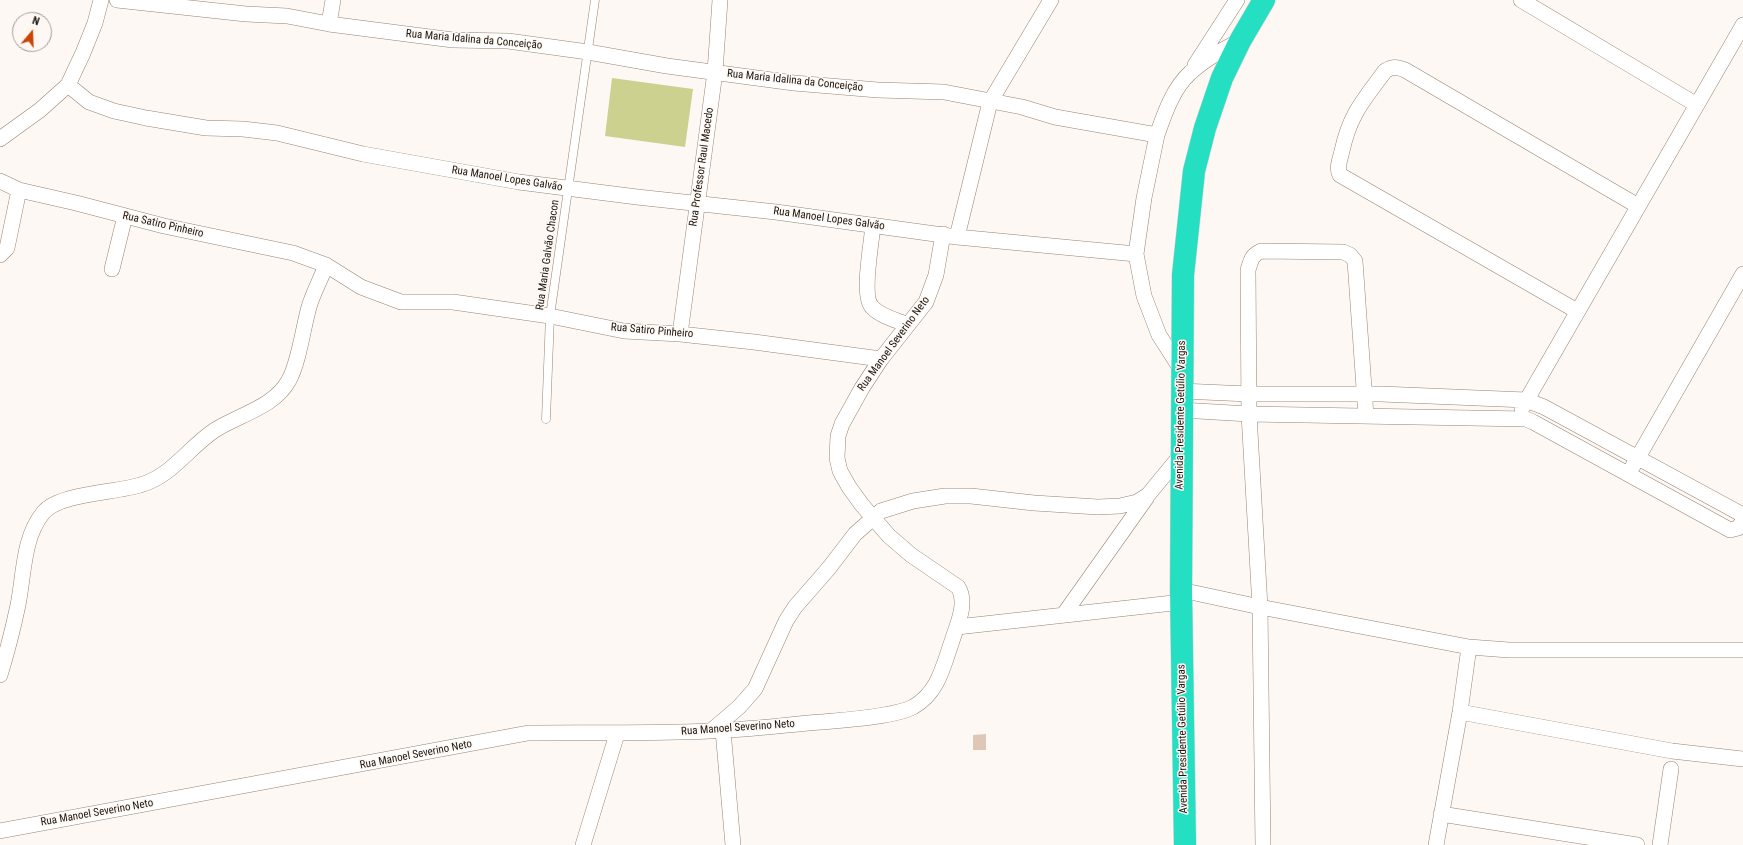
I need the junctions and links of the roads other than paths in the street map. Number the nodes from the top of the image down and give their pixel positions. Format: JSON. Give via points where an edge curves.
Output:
{"nodes":[{"id":1,"x":101,"y":0,"type":"edge"},
{"id":2,"x":117,"y":0,"type":"edge"},
{"id":3,"x":333,"y":0,"type":"edge"},
{"id":4,"x":595,"y":0,"type":"edge"},
{"id":5,"x":720,"y":0,"type":"edge"},
{"id":6,"x":1052,"y":0,"type":"edge"},
{"id":7,"x":1237,"y":0,"type":"edge"},
{"id":8,"x":1264,"y":0,"type":"edge"},
{"id":9,"x":1521,"y":0,"type":"edge"},
{"id":10,"x":329,"y":24,"type":"junction"},
{"id":11,"x":1743,"y":25,"type":"edge"},
{"id":12,"x":1240,"y":41,"type":"junction"},
{"id":13,"x":588,"y":52,"type":"junction"},
{"id":14,"x":715,"y":72,"type":"junction"},
{"id":15,"x":1189,"y":74,"type":"junction"},
{"id":16,"x":68,"y":85,"type":"junction"},
{"id":17,"x":990,"y":102,"type":"junction"},
{"id":18,"x":1697,"y":105,"type":"junction"},
{"id":19,"x":1157,"y":135,"type":"junction"},
{"id":20,"x":0,"y":139,"type":"edge"},
{"id":21,"x":0,"y":182,"type":"edge"},
{"id":22,"x":568,"y":189,"type":"junction"},
{"id":23,"x":19,"y":190,"type":"junction"},
{"id":24,"x":696,"y":202,"type":"junction"},
{"id":25,"x":1638,"y":206,"type":"junction"},
{"id":26,"x":124,"y":216,"type":"junction"},
{"id":27,"x":873,"y":225,"type":"junction"},
{"id":28,"x":950,"y":236,"type":"junction"},
{"id":29,"x":1136,"y":254,"type":"junction"},
{"id":30,"x":0,"y":255,"type":"edge"},
{"id":31,"x":326,"y":265,"type":"junction"},
{"id":32,"x":112,"y":269,"type":"dead end"},
{"id":33,"x":1743,"y":274,"type":"edge"},
{"id":34,"x":1577,"y":311,"type":"junction"},
{"id":35,"x":550,"y":316,"type":"junction"},
{"id":36,"x":908,"y":325,"type":"junction"},
{"id":37,"x":680,"y":334,"type":"junction"},
{"id":38,"x":881,"y":359,"type":"junction"},
{"id":39,"x":1181,"y":391,"type":"junction"},
{"id":40,"x":1249,"y":394,"type":"junction"},
{"id":41,"x":1366,"y":394,"type":"junction"},
{"id":42,"x":1526,"y":400,"type":"junction"},
{"id":43,"x":1249,"y":414,"type":"junction"},
{"id":44,"x":1366,"y":416,"type":"junction"},
{"id":45,"x":1518,"y":418,"type":"junction"},
{"id":46,"x":546,"y":419,"type":"dead end"},
{"id":47,"x":1180,"y":456,"type":"junction"},
{"id":48,"x":1638,"y":458,"type":"junction"},
{"id":49,"x":1628,"y":474,"type":"junction"},
{"id":50,"x":1148,"y":495,"type":"junction"},
{"id":51,"x":1743,"y":515,"type":"edge"},
{"id":52,"x":873,"y":518,"type":"junction"},
{"id":53,"x":1743,"y":521,"type":"edge"},
{"id":54,"x":1181,"y":596,"type":"junction"},
{"id":55,"x":1260,"y":607,"type":"junction"},
{"id":56,"x":1064,"y":614,"type":"junction"},
{"id":57,"x":957,"y":627,"type":"junction"},
{"id":58,"x":1469,"y":646,"type":"junction"},
{"id":59,"x":1743,"y":650,"type":"edge"},
{"id":60,"x":0,"y":675,"type":"edge"},
{"id":61,"x":1460,"y":712,"type":"junction"},
{"id":62,"x":717,"y":731,"type":"junction"},
{"id":63,"x":617,"y":734,"type":"junction"},
{"id":64,"x":1743,"y":759,"type":"edge"},
{"id":65,"x":1671,"y":769,"type":"dead end"},
{"id":66,"x":1441,"y":814,"type":"junction"},
{"id":67,"x":0,"y":831,"type":"edge"},
{"id":68,"x":583,"y":845,"type":"edge"},
{"id":69,"x":733,"y":845,"type":"edge"},
{"id":70,"x":1185,"y":845,"type":"edge"},
{"id":71,"x":1263,"y":845,"type":"edge"},
{"id":72,"x":1436,"y":845,"type":"edge"},
{"id":73,"x":1637,"y":845,"type":"edge"},
{"id":74,"x":1660,"y":845,"type":"edge"}],
"edges":[{"from":1,"to":16,"type":"street","via":[[95,23]]},
{"from":2,"to":10,"type":"street","name":"Rua Maria Idalina da Conceição","via":[[287,16]]},
{"from":3,"to":10,"type":"street"},
{"from":4,"to":13,"type":"lane","name":"Rua Maria Galvão Chacon"},
{"from":5,"to":14,"type":"street","name":"Rua Professor Raul Macedo"},
{"from":6,"to":17,"type":"street","name":"Rua Manoel Severino Neto"},
{"from":7,"to":15,"type":"street"},
{"from":8,"to":12,"type":"highway","name":"Avenida Presidente Getúlio Vargas"},
{"from":9,"to":18,"type":"street"},
{"from":10,"to":13,"type":"street","name":"Rua Maria Idalina da Conceição","via":[[453,40],[508,41]]},
{"from":11,"to":18,"type":"street"},
{"from":12,"to":15,"type":"street","via":[[1208,59]]},
{"from":12,"to":39,"type":"highway","name":"Avenida Presidente Getúlio Vargas","via":[[1222,78],[1207,120],[1194,171],[1183,276]]},
{"from":13,"to":14,"type":"street","name":"Rua Maria Idalina da Conceição"},
{"from":13,"to":22,"type":"lane","name":"Rua Maria Galvão Chacon"},
{"from":14,"to":17,"type":"street","name":"Rua Maria Idalina da Conceição","via":[[794,83],[944,92]]},
{"from":14,"to":24,"type":"street","name":"Rua Professor Raul Macedo"},
{"from":15,"to":19,"type":"street","via":[[1176,91]]},
{"from":16,"to":20,"type":"street","via":[[40,110]]},
{"from":16,"to":22,"type":"street","name":"Rua Manoel Lopes Galvão","via":[[90,102],[114,111],[146,118],[206,128],[277,133],[363,154]]},
{"from":17,"to":19,"type":"street","name":"Rua Maria Idalina da Conceição","via":[[1022,107],[1055,117]]},
{"from":17,"to":28,"type":"street","name":"Rua Manoel Severino Neto"},
{"from":18,"to":25,"type":"street"},
{"from":19,"to":29,"type":"street"},
{"from":21,"to":23,"type":"street","name":"Rua Satiro Pinheiro"},
{"from":22,"to":24,"type":"street","name":"Rua Manoel Lopes Galvão"},
{"from":22,"to":35,"type":"lane","name":"Rua Maria Galvão Chacon"},
{"from":23,"to":26,"type":"street","name":"Rua Satiro Pinheiro"},
{"from":23,"to":30,"type":"street","via":[[7,248]]},
{"from":24,"to":27,"type":"street","name":"Rua Manoel Lopes Galvão"},
{"from":24,"to":37,"type":"street","name":"Rua Professor Raul Macedo"},
{"from":25,"to":34,"type":"street"},
{"from":25,"to":34,"type":"street","via":[[1396,67],[1385,71],[1354,113],[1346,130],[1338,166],[1340,175]]},
{"from":26,"to":31,"type":"street","name":"Rua Satiro Pinheiro","via":[[293,253]]},
{"from":26,"to":32,"type":"street"},
{"from":27,"to":28,"type":"street","name":"Rua Manoel Lopes Galvão"},
{"from":27,"to":36,"type":"street","via":[[868,301],[877,311]]},
{"from":28,"to":29,"type":"street","name":"Rua Manoel Lopes Galvão"},
{"from":28,"to":36,"type":"street","name":"Rua Manoel Severino Neto","via":[[932,290],[921,311]]},
{"from":29,"to":39,"type":"street","via":[[1144,296]]},
{"from":31,"to":35,"type":"street","name":"Rua Satiro Pinheiro","via":[[361,287],[401,302],[453,302]]},
{"from":31,"to":60,"type":"street","via":[[310,305],[289,380],[280,392],[215,430],[157,479],[114,492],[61,501],[48,507],[42,514],[30,537],[9,645]]},
{"from":33,"to":48,"type":"street"},
{"from":34,"to":42,"type":"street"},
{"from":35,"to":37,"type":"street","name":"Rua Satiro Pinheiro","via":[[624,331]]},
{"from":35,"to":46,"type":"lane","name":"Rua Maria Galvão Chacon"},
{"from":36,"to":38,"type":"street","name":"Rua Manoel Severino Neto"},
{"from":37,"to":38,"type":"street","name":"Rua Satiro Pinheiro"},
{"from":38,"to":52,"type":"street","name":"Rua Manoel Severino Neto","via":[[842,424],[836,449],[840,471],[853,493]]},
{"from":39,"to":40,"type":"street"},
{"from":39,"to":43,"type":"street"},
{"from":39,"to":47,"type":"highway","name":"Avenida Presidente Getúlio Vargas"},
{"from":40,"to":41,"type":"street"},
{"from":40,"to":41,"type":"street","via":[[1248,270],[1251,259],[1261,251],[1343,252],[1356,261]]},
{"from":40,"to":43,"type":"street"},
{"from":41,"to":42,"type":"street"},
{"from":41,"to":44,"type":"street"},
{"from":42,"to":45,"type":"street"},
{"from":42,"to":48,"type":"street","via":[[1544,407]]},
{"from":43,"to":44,"type":"street"},
{"from":43,"to":55,"type":"street"},
{"from":44,"to":45,"type":"street"},
{"from":45,"to":49,"type":"street","via":[[1533,422]]},
{"from":47,"to":50,"type":"street"},
{"from":47,"to":54,"type":"highway","name":"Avenida Presidente Getúlio Vargas"},
{"from":48,"to":49,"type":"street"},
{"from":48,"to":51,"type":"street"},
{"from":49,"to":53,"type":"street","via":[[1730,530],[1738,528]]},
{"from":50,"to":52,"type":"street","via":[[1137,502],[1098,507],[945,496],[913,501],[881,511]]},
{"from":50,"to":56,"type":"street"},
{"from":52,"to":57,"type":"street","name":"Rua Manoel Severino Neto","via":[[911,555],[958,587],[962,593],[962,602]]},
{"from":52,"to":62,"type":"street","via":[[855,534],[795,607],[755,689]]},
{"from":54,"to":55,"type":"street"},
{"from":54,"to":56,"type":"street"},
{"from":54,"to":70,"type":"highway","name":"Avenida Presidente Getúlio Vargas"},
{"from":55,"to":58,"type":"street"},
{"from":55,"to":71,"type":"street"},
{"from":56,"to":57,"type":"street"},
{"from":57,"to":62,"type":"street","name":"Rua Manoel Severino Neto","via":[[933,691],[913,707],[861,718]]},
{"from":58,"to":59,"type":"street","via":[[1508,650]]},
{"from":58,"to":61,"type":"street"},
{"from":61,"to":64,"type":"street","via":[[1672,751]]},
{"from":61,"to":66,"type":"street"},
{"from":62,"to":63,"type":"street","name":"Rua Manoel Severino Neto"},
{"from":62,"to":69,"type":"street"},
{"from":63,"to":67,"type":"street","name":"Rua Manoel Severino Neto","via":[[528,733]]},
{"from":63,"to":68,"type":"street"},
{"from":65,"to":74,"type":"street"},
{"from":66,"to":72,"type":"street"},
{"from":66,"to":73,"type":"street"}]}
